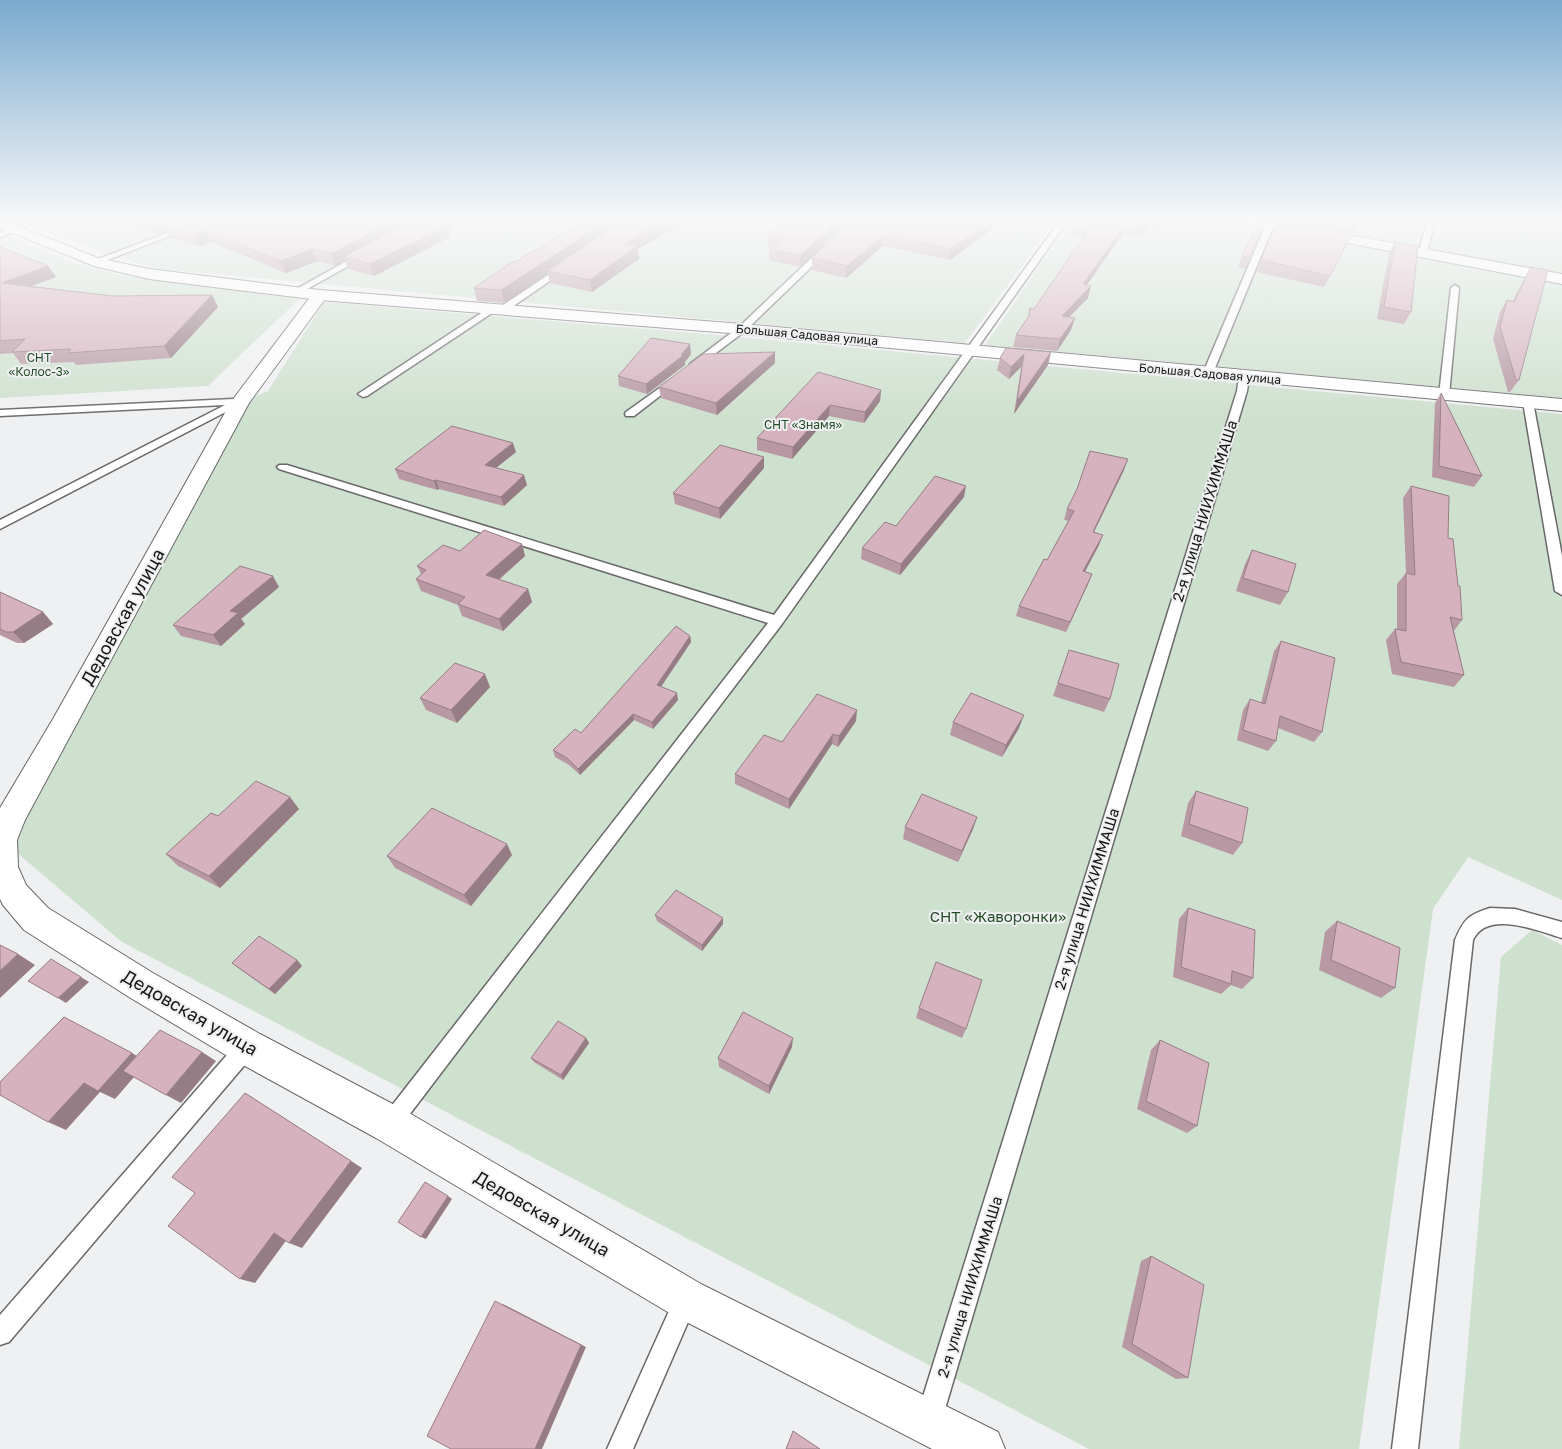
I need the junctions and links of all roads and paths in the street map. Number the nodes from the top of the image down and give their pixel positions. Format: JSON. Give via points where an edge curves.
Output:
{"nodes":[{"id":1,"x":255,"y":287,"type":"edge"},
{"id":2,"x":318,"y":287,"type":"edge"},
{"id":3,"x":534,"y":287,"type":"edge"},
{"id":4,"x":786,"y":287,"type":"edge"},
{"id":5,"x":1017,"y":287,"type":"edge"},
{"id":6,"x":1244,"y":287,"type":"edge"},
{"id":7,"x":1455,"y":288,"type":"dead end"},
{"id":8,"x":309,"y":293,"type":"junction"},
{"id":9,"x":497,"y":309,"type":"junction"},
{"id":10,"x":742,"y":329,"type":"junction"},
{"id":11,"x":971,"y":351,"type":"junction"},
{"id":12,"x":1208,"y":374,"type":"junction"},
{"id":13,"x":1244,"y":377,"type":"junction"},
{"id":14,"x":363,"y":394,"type":"dead end"},
{"id":15,"x":1444,"y":396,"type":"junction"},
{"id":16,"x":240,"y":402,"type":"junction"},
{"id":17,"x":1528,"y":402,"type":"junction"},
{"id":18,"x":1562,"y":405,"type":"edge"},
{"id":19,"x":0,"y":413,"type":"edge"},
{"id":20,"x":630,"y":414,"type":"dead end"},
{"id":21,"x":283,"y":467,"type":"dead end"},
{"id":22,"x":0,"y":525,"type":"edge"},
{"id":23,"x":1562,"y":591,"type":"edge"},
{"id":24,"x":776,"y":621,"type":"junction"},
{"id":25,"x":11,"y":805,"type":"edge"},
{"id":26,"x":1562,"y":930,"type":"edge"},
{"id":27,"x":247,"y":1047,"type":"junction"},
{"id":28,"x":390,"y":1124,"type":"junction"},
{"id":29,"x":686,"y":1299,"type":"junction"},
{"id":30,"x":0,"y":1333,"type":"edge"},
{"id":31,"x":929,"y":1421,"type":"junction"},
{"id":32,"x":620,"y":1449,"type":"edge"},
{"id":33,"x":981,"y":1449,"type":"edge"},
{"id":34,"x":1406,"y":1449,"type":"edge"}],
"edges":[{"from":1,"to":8,"type":"street","name":"Большая Садовая улица"},
{"from":2,"to":8,"type":"lane"},
{"from":3,"to":9,"type":"lane"},
{"from":4,"to":10,"type":"lane"},
{"from":5,"to":11,"type":"lane"},
{"from":6,"to":12,"type":"lane"},
{"from":7,"to":15,"type":"lane"},
{"from":8,"to":9,"type":"street","name":"Большая Садовая улица"},
{"from":8,"to":16,"type":"street","name":"Дедовская улица"},
{"from":9,"to":10,"type":"street","name":"Большая Садовая улица"},
{"from":9,"to":14,"type":"lane"},
{"from":10,"to":11,"type":"street","name":"Большая Садовая улица"},
{"from":10,"to":20,"type":"lane"},
{"from":11,"to":12,"type":"street","name":"Большая Садовая улица"},
{"from":11,"to":24,"type":"lane"},
{"from":12,"to":13,"type":"street","name":"Большая Садовая улица"},
{"from":13,"to":15,"type":"street","name":"Большая Садовая улица"},
{"from":13,"to":31,"type":"lane","name":"2-я улица НИИХИММАШа"},
{"from":15,"to":17,"type":"street","name":"Большая Садовая улица"},
{"from":16,"to":19,"type":"lane"},
{"from":16,"to":22,"type":"lane"},
{"from":16,"to":25,"type":"street","name":"Дедовская улица","via":[[64,726]]},
{"from":17,"to":18,"type":"street","name":"Большая Садовая улица"},
{"from":17,"to":23,"type":"lane"},
{"from":21,"to":24,"type":"lane"},
{"from":24,"to":28,"type":"lane"},
{"from":25,"to":27,"type":"street","name":"Дедовская улица","via":[[2,840],[2,867],[14,895],[36,919],[69,942]]},
{"from":26,"to":34,"type":"lane","via":[[1508,915],[1488,917],[1472,925],[1464,940]]},
{"from":27,"to":28,"type":"street","name":"Дедовская улица"},
{"from":27,"to":30,"type":"lane"},
{"from":28,"to":29,"type":"street","name":"Дедовская улица"},
{"from":29,"to":31,"type":"street","name":"Дедовская улица"},
{"from":29,"to":32,"type":"lane"},
{"from":31,"to":33,"type":"street","name":"Дедовская улица"}]}
